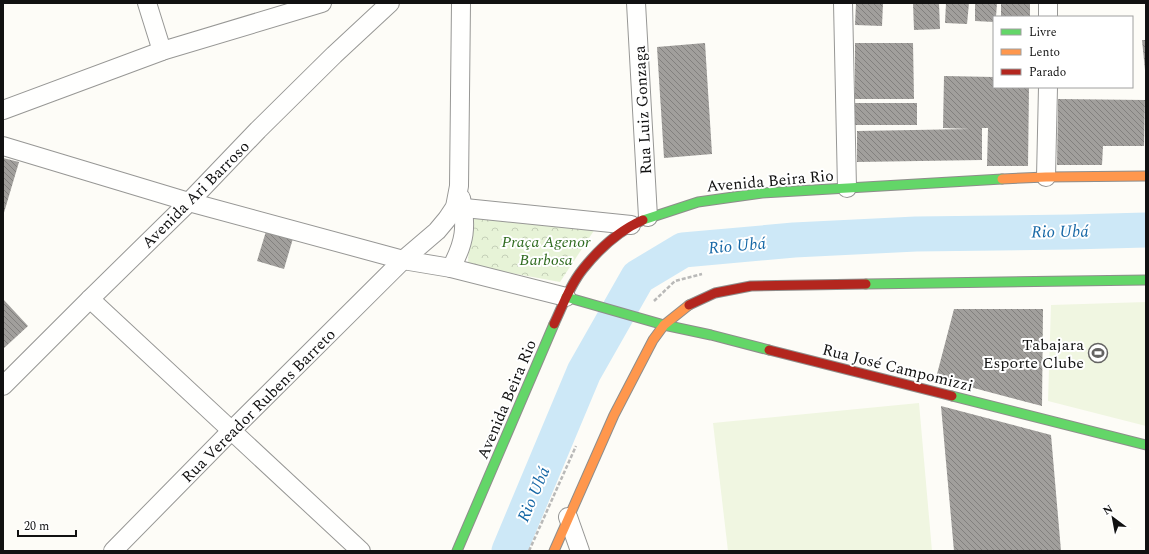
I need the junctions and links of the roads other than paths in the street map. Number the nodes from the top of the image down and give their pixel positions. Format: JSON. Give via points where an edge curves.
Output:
{"nodes":[{"id":1,"x":147,"y":3,"type":"edge"},
{"id":2,"x":322,"y":3,"type":"edge"},
{"id":3,"x":390,"y":3,"type":"edge"},
{"id":4,"x":461,"y":3,"type":"edge"},
{"id":5,"x":636,"y":3,"type":"edge"},
{"id":6,"x":843,"y":3,"type":"edge"},
{"id":7,"x":1048,"y":3,"type":"edge"},
{"id":8,"x":1048,"y":16,"type":"edge"},
{"id":9,"x":162,"y":51,"type":"junction"},
{"id":10,"x":1048,"y":88,"type":"edge"},
{"id":11,"x":3,"y":110,"type":"edge"},
{"id":12,"x":3,"y":146,"type":"edge"},
{"id":13,"x":1146,"y":176,"type":"edge"},
{"id":14,"x":1046,"y":177,"type":"junction"},
{"id":15,"x":847,"y":188,"type":"junction"},
{"id":16,"x":189,"y":202,"type":"junction"},
{"id":17,"x":459,"y":208,"type":"junction"},
{"id":18,"x":648,"y":217,"type":"junction"},
{"id":19,"x":631,"y":225,"type":"junction"},
{"id":20,"x":403,"y":260,"type":"junction"},
{"id":21,"x":451,"y":268,"type":"junction"},
{"id":22,"x":1146,"y":280,"type":"edge"},
{"id":23,"x":566,"y":297,"type":"junction"},
{"id":24,"x":90,"y":299,"type":"junction"},
{"id":25,"x":664,"y":325,"type":"junction"},
{"id":26,"x":3,"y":386,"type":"edge"},
{"id":27,"x":232,"y":430,"type":"junction"},
{"id":28,"x":1146,"y":445,"type":"edge"},
{"id":29,"x":568,"y":517,"type":"junction"},
{"id":30,"x":113,"y":551,"type":"edge"},
{"id":31,"x":361,"y":551,"type":"edge"},
{"id":32,"x":457,"y":551,"type":"edge"},
{"id":33,"x":554,"y":551,"type":"edge"},
{"id":34,"x":580,"y":551,"type":"edge"}],
"edges":[{"from":1,"to":9,"type":"street"},
{"from":2,"to":9,"type":"street"},
{"from":3,"to":16,"type":"street","name":"Avenida Ari Barroso","via":[[258,130]]},
{"from":4,"to":17,"type":"street"},
{"from":5,"to":18,"type":"street","name":"Rua Luiz Gonzaga"},
{"from":6,"to":15,"type":"street"},
{"from":7,"to":8,"type":"street"},
{"from":9,"to":11,"type":"street"},
{"from":10,"to":14,"type":"street"},
{"from":12,"to":16,"type":"street"},
{"from":13,"to":14,"type":"main road","name":"Avenida Beira Rio"},
{"from":14,"to":15,"type":"main road","name":"Avenida Beira Rio"},
{"from":15,"to":18,"type":"main road","name":"Avenida Beira Rio","via":[[762,193],[698,202]]},
{"from":16,"to":20,"type":"street"},
{"from":16,"to":24,"type":"street","name":"Avenida Ari Barroso"},
{"from":17,"to":19,"type":"street"},
{"from":17,"to":20,"type":"street","name":"Rua Vereador Rubens Barreto"},
{"from":17,"to":21,"type":"street","via":[[464,224],[463,239],[459,254]]},
{"from":18,"to":19,"type":"main road","name":"Avenida Beira Rio"},
{"from":19,"to":23,"type":"main road","name":"Avenida Beira Rio","via":[[607,244],[583,269]]},
{"from":20,"to":21,"type":"street"},
{"from":20,"to":27,"type":"street","name":"Rua Vereador Rubens Barreto"},
{"from":21,"to":23,"type":"street"},
{"from":22,"to":25,"type":"main road","via":[[751,286],[715,293],[690,304]]},
{"from":23,"to":25,"type":"main road","name":"Rua José Campomizzi"},
{"from":23,"to":32,"type":"main road","name":"Avenida Beira Rio"},
{"from":24,"to":26,"type":"street","name":"Avenida Ari Barroso"},
{"from":24,"to":27,"type":"street"},
{"from":25,"to":28,"type":"main road","name":"Rua José Campomizzi"},
{"from":25,"to":29,"type":"main road","via":[[653,340],[614,415]]},
{"from":27,"to":30,"type":"street","name":"Rua Vereador Rubens Barreto"},
{"from":27,"to":31,"type":"street"},
{"from":29,"to":33,"type":"main road"},
{"from":29,"to":34,"type":"street"}]}
